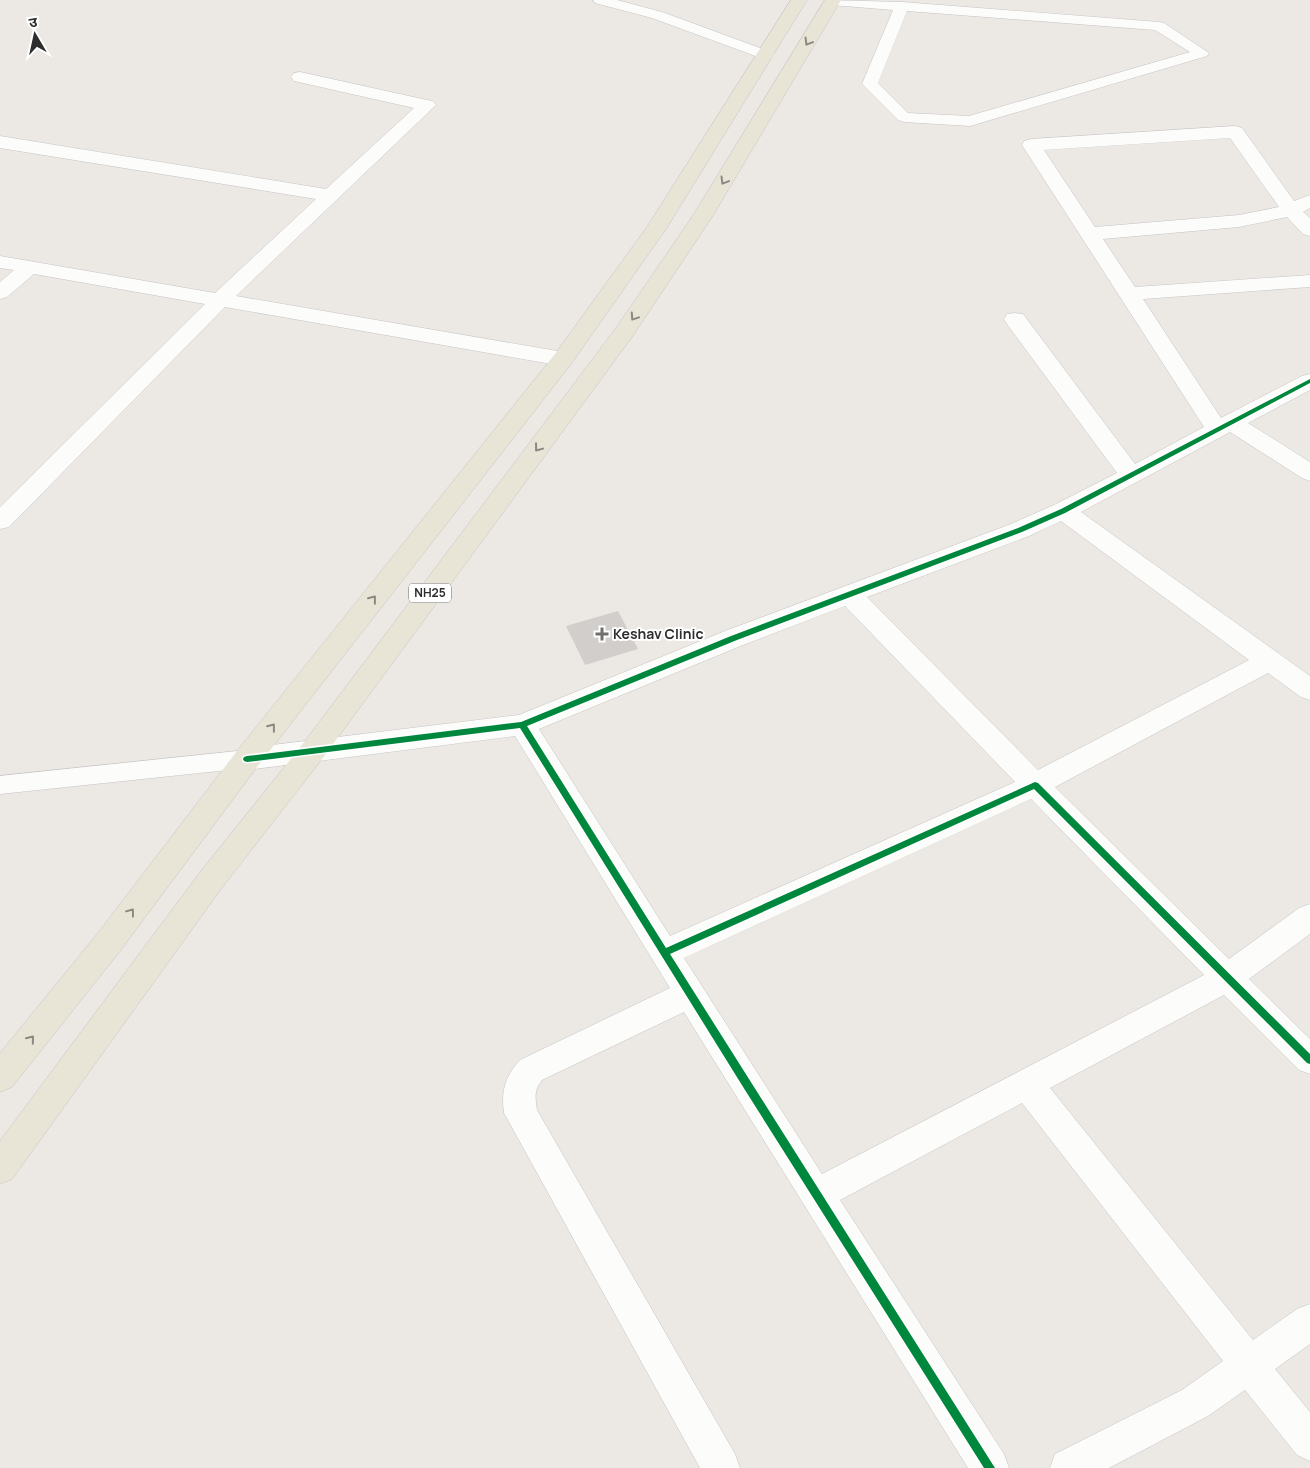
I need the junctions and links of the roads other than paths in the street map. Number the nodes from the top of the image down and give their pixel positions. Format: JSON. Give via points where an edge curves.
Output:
{"nodes":[{"id":1,"x":600,"y":0,"type":"edge"},
{"id":2,"x":799,"y":0,"type":"edge"},
{"id":3,"x":832,"y":0,"type":"edge"},
{"id":4,"x":902,"y":6,"type":"junction"},
{"id":5,"x":766,"y":55,"type":"junction"},
{"id":6,"x":300,"y":76,"type":"dead end"},
{"id":7,"x":0,"y":142,"type":"edge"},
{"id":8,"x":331,"y":196,"type":"junction"},
{"id":9,"x":1310,"y":202,"type":"edge"},
{"id":10,"x":1291,"y":210,"type":"junction"},
{"id":11,"x":1310,"y":230,"type":"edge"},
{"id":12,"x":1089,"y":234,"type":"junction"},
{"id":13,"x":0,"y":262,"type":"edge"},
{"id":14,"x":30,"y":267,"type":"junction"},
{"id":15,"x":1310,"y":281,"type":"edge"},
{"id":16,"x":0,"y":293,"type":"edge"},
{"id":17,"x":1128,"y":294,"type":"junction"},
{"id":18,"x":221,"y":299,"type":"junction"},
{"id":19,"x":1015,"y":319,"type":"dead end"},
{"id":20,"x":563,"y":359,"type":"junction"},
{"id":21,"x":1310,"y":381,"type":"edge"},
{"id":22,"x":1224,"y":425,"type":"junction"},
{"id":23,"x":1310,"y":473,"type":"edge"},
{"id":24,"x":1130,"y":474,"type":"junction"},
{"id":25,"x":1062,"y":511,"type":"junction"},
{"id":26,"x":0,"y":521,"type":"edge"},
{"id":27,"x":850,"y":594,"type":"junction"},
{"id":28,"x":1269,"y":661,"type":"junction"},
{"id":29,"x":1310,"y":690,"type":"edge"},
{"id":30,"x":522,"y":725,"type":"junction"},
{"id":31,"x":312,"y":752,"type":"junction"},
{"id":32,"x":247,"y":759,"type":"junction"},
{"id":33,"x":0,"y":785,"type":"edge"},
{"id":34,"x":1035,"y":785,"type":"junction"},
{"id":35,"x":1310,"y":917,"type":"edge"},
{"id":36,"x":664,"y":953,"type":"junction"},
{"id":37,"x":1227,"y":978,"type":"junction"},
{"id":38,"x":689,"y":994,"type":"junction"},
{"id":39,"x":1310,"y":1060,"type":"edge"},
{"id":40,"x":0,"y":1077,"type":"edge"},
{"id":41,"x":1027,"y":1084,"type":"junction"},
{"id":42,"x":0,"y":1168,"type":"edge"},
{"id":43,"x":816,"y":1195,"type":"junction"},
{"id":44,"x":1310,"y":1322,"type":"edge"},
{"id":45,"x":1249,"y":1365,"type":"junction"},
{"id":46,"x":1310,"y":1442,"type":"edge"},
{"id":47,"x":721,"y":1468,"type":"edge"},
{"id":48,"x":990,"y":1468,"type":"edge"},
{"id":49,"x":1069,"y":1468,"type":"edge"}],
"edges":[{"from":1,"to":5,"type":"lane","via":[[657,15]]},
{"from":2,"to":5,"type":"main road","number":"NH25"},
{"from":3,"to":4,"type":"lane"},
{"from":3,"to":31,"type":"main road","number":"NH25","one_way":true,"via":[[702,217],[624,332]]},
{"from":4,"to":4,"type":"lane","via":[[1159,26],[1202,53],[970,121],[904,117],[870,84]]},
{"from":5,"to":20,"type":"main road","number":"NH25","via":[[656,230]]},
{"from":6,"to":8,"type":"street","via":[[427,105]]},
{"from":7,"to":8,"type":"street"},
{"from":8,"to":18,"type":"street"},
{"from":9,"to":10,"type":"street"},
{"from":10,"to":11,"type":"street"},
{"from":10,"to":12,"type":"street","via":[[1239,221]]},
{"from":10,"to":12,"type":"street","via":[[1234,132],[1031,145]]},
{"from":12,"to":17,"type":"street"},
{"from":13,"to":14,"type":"street"},
{"from":14,"to":16,"type":"street"},
{"from":14,"to":18,"type":"street"},
{"from":15,"to":17,"type":"street"},
{"from":17,"to":22,"type":"street"},
{"from":18,"to":20,"type":"street"},
{"from":18,"to":26,"type":"street"},
{"from":19,"to":24,"type":"street"},
{"from":32,"to":20,"type":"main road","number":"NH25","one_way":true},
{"from":21,"to":22,"type":"street"},
{"from":22,"to":23,"type":"street"},
{"from":22,"to":24,"type":"street"},
{"from":24,"to":25,"type":"street"},
{"from":25,"to":27,"type":"street"},
{"from":25,"to":28,"type":"street"},
{"from":27,"to":30,"type":"street"},
{"from":27,"to":34,"type":"street"},
{"from":28,"to":29,"type":"street"},
{"from":28,"to":34,"type":"street"},
{"from":30,"to":31,"type":"street"},
{"from":30,"to":36,"type":"street"},
{"from":31,"to":32,"type":"street"},
{"from":31,"to":42,"type":"main road","number":"NH25","via":[[211,880]]},
{"from":32,"to":33,"type":"lane"},
{"from":40,"to":32,"type":"main road","number":"NH25","one_way":true,"via":[[109,942]]},
{"from":34,"to":36,"type":"street"},
{"from":34,"to":37,"type":"street"},
{"from":35,"to":37,"type":"street"},
{"from":36,"to":38,"type":"street"},
{"from":37,"to":39,"type":"street"},
{"from":37,"to":41,"type":"street"},
{"from":38,"to":43,"type":"street"},
{"from":38,"to":47,"type":"street","via":[[531,1070],[521,1081],[517,1094],[521,1113]]},
{"from":41,"to":43,"type":"street"},
{"from":41,"to":45,"type":"street"},
{"from":43,"to":48,"type":"street"},
{"from":44,"to":45,"type":"street"},
{"from":45,"to":46,"type":"street"},
{"from":45,"to":49,"type":"street","via":[[1195,1404]]}]}
